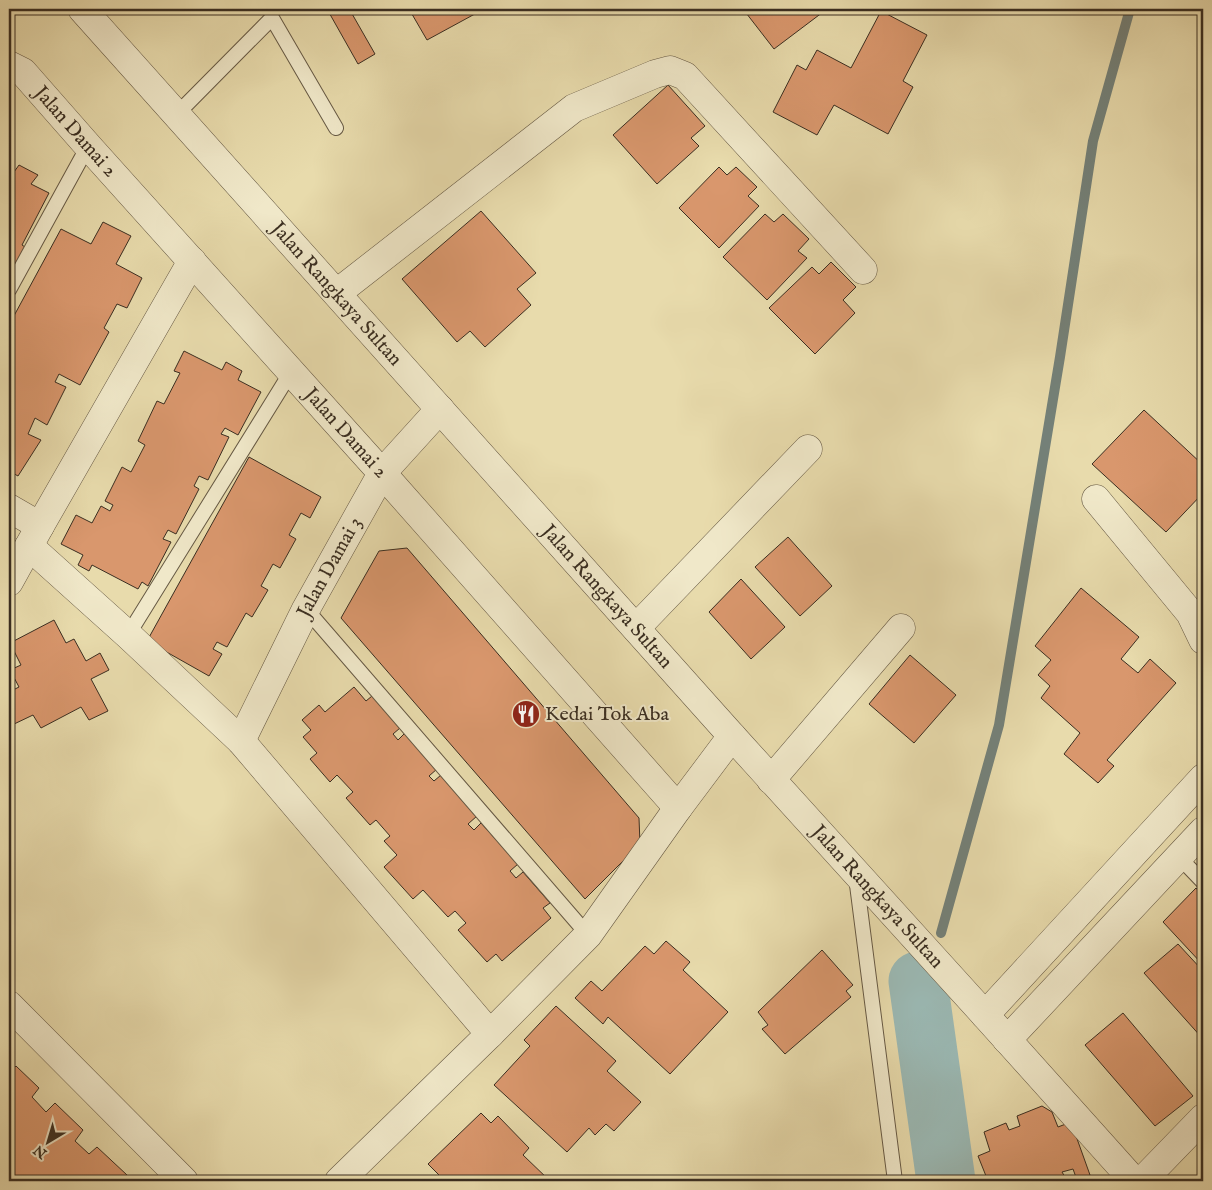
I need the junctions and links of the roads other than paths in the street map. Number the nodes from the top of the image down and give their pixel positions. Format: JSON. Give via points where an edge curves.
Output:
{"nodes":[{"id":1,"x":82,"y":9,"type":"edge"},
{"id":2,"x":270,"y":13,"type":"edge"},
{"id":3,"x":9,"y":65,"type":"edge"},
{"id":4,"x":177,"y":114,"type":"junction"},
{"id":5,"x":336,"y":128,"type":"dead end"},
{"id":6,"x":88,"y":146,"type":"junction"},
{"id":7,"x":192,"y":261,"type":"junction"},
{"id":8,"x":863,"y":270,"type":"dead end"},
{"id":9,"x":9,"y":290,"type":"edge"},
{"id":10,"x":337,"y":293,"type":"junction"},
{"id":11,"x":291,"y":372,"type":"junction"},
{"id":12,"x":440,"y":409,"type":"junction"},
{"id":13,"x":808,"y":449,"type":"dead end"},
{"id":14,"x":382,"y":473,"type":"junction"},
{"id":15,"x":1096,"y":499,"type":"dead end"},
{"id":16,"x":9,"y":508,"type":"edge"},
{"id":17,"x":34,"y":536,"type":"junction"},
{"id":18,"x":9,"y":582,"type":"edge"},
{"id":19,"x":306,"y":609,"type":"junction"},
{"id":20,"x":636,"y":628,"type":"junction"},
{"id":21,"x":901,"y":628,"type":"dead end"},
{"id":22,"x":128,"y":635,"type":"junction"},
{"id":23,"x":1203,"y":640,"type":"edge"},
{"id":24,"x":732,"y":736,"type":"junction"},
{"id":25,"x":241,"y":740,"type":"junction"},
{"id":26,"x":1203,"y":778,"type":"edge"},
{"id":27,"x":771,"y":780,"type":"junction"},
{"id":28,"x":678,"y":808,"type":"junction"},
{"id":29,"x":1203,"y":831,"type":"edge"},
{"id":30,"x":1179,"y":857,"type":"junction"},
{"id":31,"x":855,"y":872,"type":"junction"},
{"id":32,"x":1203,"y":882,"type":"edge"},
{"id":33,"x":588,"y":935,"type":"junction"},
{"id":34,"x":9,"y":1005,"type":"edge"},
{"id":35,"x":985,"y":1015,"type":"junction"},
{"id":36,"x":490,"y":1034,"type":"junction"},
{"id":37,"x":1007,"y":1040,"type":"junction"},
{"id":38,"x":1203,"y":1118,"type":"edge"},
{"id":39,"x":184,"y":1181,"type":"edge"},
{"id":40,"x":340,"y":1181,"type":"edge"},
{"id":41,"x":895,"y":1181,"type":"edge"},
{"id":42,"x":1134,"y":1181,"type":"edge"},
{"id":43,"x":1142,"y":1181,"type":"edge"}],
"edges":[{"from":1,"to":4,"type":"street","name":"Jalan Rangkaya Sultan"},
{"from":2,"to":4,"type":"lane"},
{"from":2,"to":5,"type":"lane"},
{"from":3,"to":6,"type":"street","name":"Jalan Damai 2","via":[[24,72]]},
{"from":4,"to":10,"type":"street","name":"Jalan Rangkaya Sultan"},
{"from":6,"to":7,"type":"street","name":"Jalan Damai 2"},
{"from":6,"to":9,"type":"lane"},
{"from":7,"to":11,"type":"street","name":"Jalan Damai 2"},
{"from":7,"to":17,"type":"street"},
{"from":8,"to":10,"type":"street","via":[[685,76],[670,70],[574,108]]},
{"from":10,"to":12,"type":"street","name":"Jalan Rangkaya Sultan"},
{"from":11,"to":14,"type":"street","name":"Jalan Damai 2"},
{"from":11,"to":22,"type":"lane"},
{"from":12,"to":14,"type":"street","name":"Jalan Damai 3"},
{"from":12,"to":20,"type":"street","name":"Jalan Rangkaya Sultan"},
{"from":13,"to":20,"type":"street"},
{"from":14,"to":19,"type":"street","name":"Jalan Damai 3"},
{"from":14,"to":28,"type":"street","name":"Jalan Damai 2"},
{"from":15,"to":23,"type":"street","via":[[1190,613]]},
{"from":16,"to":17,"type":"street"},
{"from":17,"to":18,"type":"street"},
{"from":17,"to":22,"type":"street"},
{"from":19,"to":25,"type":"street","name":"Jalan Damai 3"},
{"from":19,"to":33,"type":"lane"},
{"from":20,"to":24,"type":"street","name":"Jalan Rangkaya Sultan"},
{"from":21,"to":27,"type":"street"},
{"from":22,"to":25,"type":"street"},
{"from":24,"to":27,"type":"street","name":"Jalan Rangkaya Sultan"},
{"from":24,"to":28,"type":"street"},
{"from":25,"to":36,"type":"street"},
{"from":26,"to":35,"type":"street"},
{"from":27,"to":31,"type":"street","name":"Jalan Rangkaya Sultan"},
{"from":28,"to":33,"type":"street"},
{"from":29,"to":30,"type":"street"},
{"from":30,"to":32,"type":"lane"},
{"from":30,"to":37,"type":"street"},
{"from":31,"to":35,"type":"street","name":"Jalan Rangkaya Sultan"},
{"from":31,"to":41,"type":"lane"},
{"from":33,"to":36,"type":"street"},
{"from":34,"to":39,"type":"street"},
{"from":35,"to":37,"type":"street","name":"Jalan Rangkaya Sultan"},
{"from":36,"to":40,"type":"street"},
{"from":37,"to":42,"type":"street","name":"Jalan Rangkaya Sultan"},
{"from":38,"to":43,"type":"street"}]}
